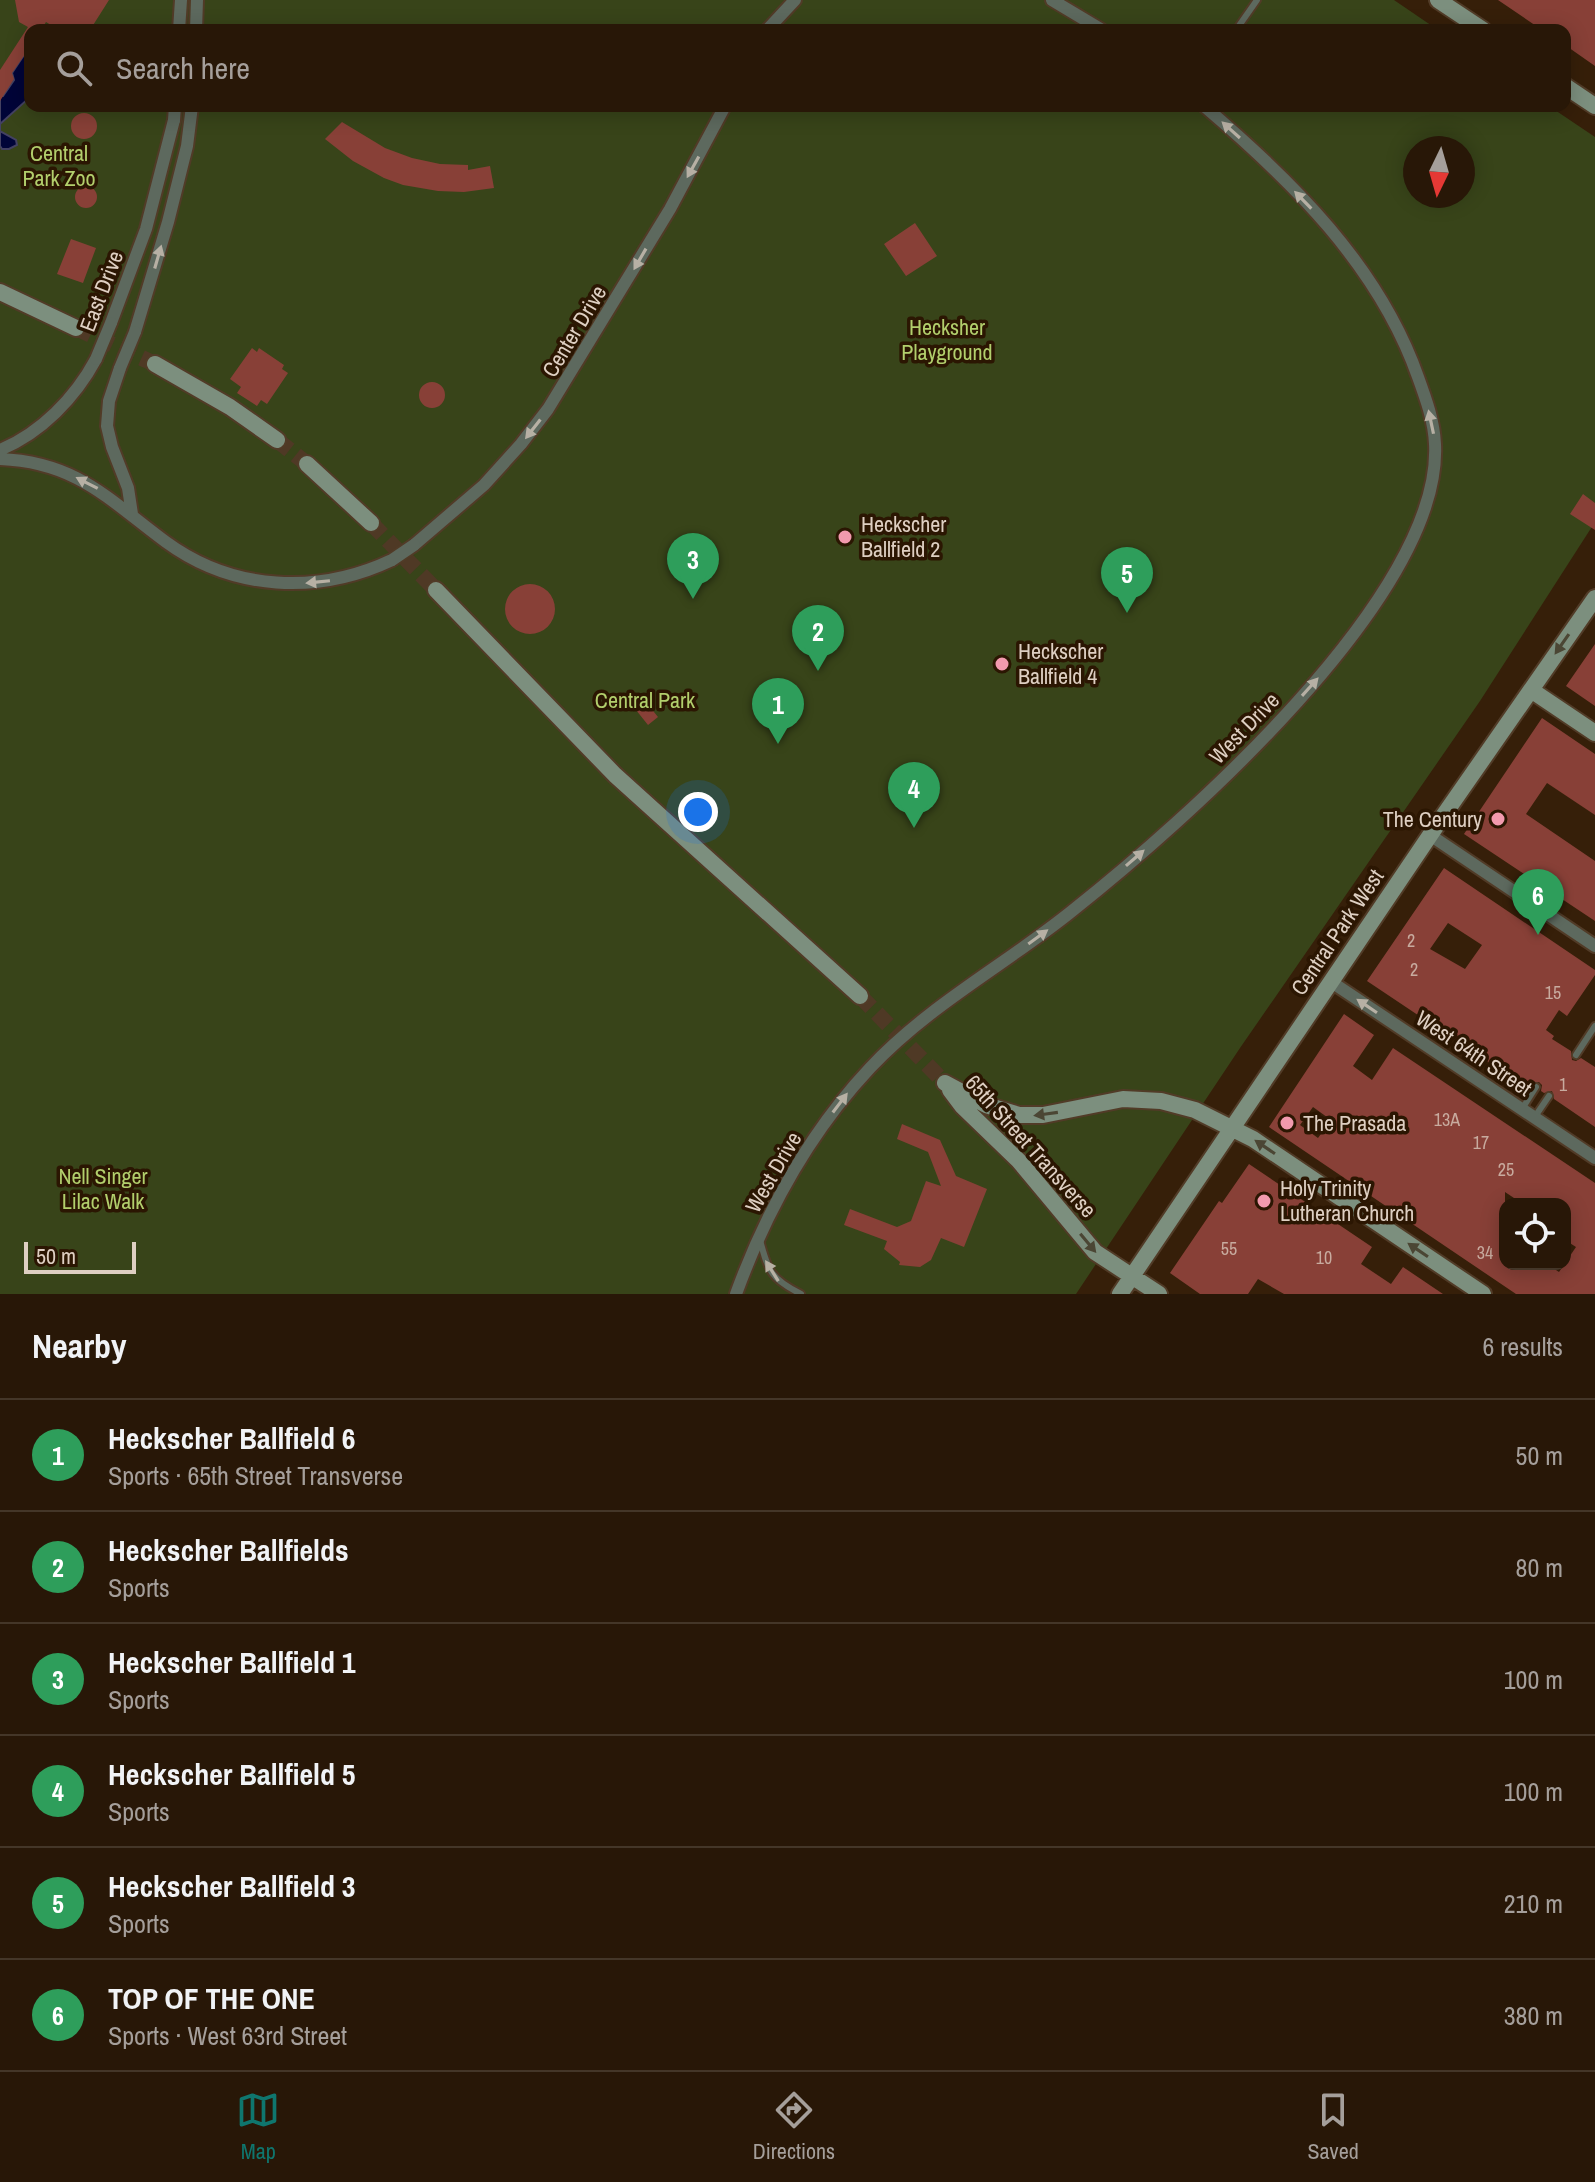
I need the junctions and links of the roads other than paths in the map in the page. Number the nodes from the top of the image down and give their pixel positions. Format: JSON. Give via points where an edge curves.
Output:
{"nodes":[{"id":1,"x":181,"y":0,"type":"edge"},
{"id":2,"x":197,"y":0,"type":"edge"},
{"id":3,"x":795,"y":0,"type":"edge"},
{"id":4,"x":1052,"y":0,"type":"edge"},
{"id":5,"x":1257,"y":0,"type":"edge"},
{"id":6,"x":1438,"y":0,"type":"edge"},
{"id":7,"x":179,"y":24,"type":"edge"},
{"id":8,"x":196,"y":24,"type":"edge"},
{"id":9,"x":773,"y":24,"type":"edge"},
{"id":10,"x":1092,"y":24,"type":"edge"},
{"id":11,"x":1240,"y":24,"type":"edge"},
{"id":12,"x":1474,"y":24,"type":"edge"},
{"id":13,"x":1571,"y":90,"type":"edge"},
{"id":14,"x":1595,"y":106,"type":"edge"},
{"id":15,"x":175,"y":112,"type":"edge"},
{"id":16,"x":192,"y":112,"type":"edge"},
{"id":17,"x":722,"y":112,"type":"edge"},
{"id":18,"x":1212,"y":112,"type":"edge"},
{"id":19,"x":4,"y":295,"type":"edge"},
{"id":20,"x":76,"y":328,"type":"tunnel mouth"},
{"id":21,"x":155,"y":364,"type":"tunnel mouth"},
{"id":22,"x":277,"y":440,"type":"tunnel mouth"},
{"id":23,"x":0,"y":450,"type":"edge"},
{"id":24,"x":0,"y":459,"type":"edge"},
{"id":25,"x":307,"y":464,"type":"tunnel mouth"},
{"id":26,"x":132,"y":514,"type":"junction"},
{"id":27,"x":371,"y":523,"type":"tunnel mouth"},
{"id":28,"x":436,"y":590,"type":"tunnel mouth"},
{"id":29,"x":1595,"y":598,"type":"edge"},
{"id":30,"x":1531,"y":690,"type":"junction"},
{"id":31,"x":1595,"y":733,"type":"edge"},
{"id":32,"x":1430,"y":835,"type":"junction"},
{"id":33,"x":1595,"y":946,"type":"edge"},
{"id":34,"x":1330,"y":981,"type":"junction"},
{"id":35,"x":860,"y":996,"type":"tunnel mouth"},
{"id":36,"x":1595,"y":1026,"type":"edge"},
{"id":37,"x":1576,"y":1055,"type":"dead end"},
{"id":38,"x":1536,"y":1087,"type":"dead end"},
{"id":39,"x":1549,"y":1096,"type":"dead end"},
{"id":40,"x":1522,"y":1109,"type":"junction"},
{"id":41,"x":1534,"y":1118,"type":"junction"},
{"id":42,"x":1231,"y":1128,"type":"junction"},
{"id":43,"x":1595,"y":1158,"type":"edge"},
{"id":44,"x":760,"y":1236,"type":"junction"},
{"id":45,"x":1131,"y":1277,"type":"junction"},
{"id":46,"x":736,"y":1294,"type":"edge"},
{"id":47,"x":801,"y":1294,"type":"edge"},
{"id":48,"x":1120,"y":1294,"type":"edge"},
{"id":49,"x":1159,"y":1294,"type":"edge"},
{"id":50,"x":1483,"y":1294,"type":"edge"}],
"edges":[{"from":1,"to":7,"type":"street"},
{"from":2,"to":8,"type":"street"},
{"from":3,"to":9,"type":"street"},
{"from":4,"to":10,"type":"street"},
{"from":5,"to":11,"type":"lane"},
{"from":6,"to":12,"type":"main road"},
{"from":13,"to":14,"type":"main road"},
{"from":15,"to":23,"type":"street","name":"East Drive","bridge":true,"via":[[146,229],[96,359],[62,407],[19,442]]},
{"from":26,"to":16,"type":"street","one_way":true,"bridge":true,"via":[[107,426],[109,401],[168,222]]},
{"from":17,"to":26,"type":"street","name":"Center Drive","one_way":true,"bridge":true,"via":[[560,393],[484,485],[392,560],[335,581],[256,581],[200,563]]},
{"from":44,"to":18,"type":"street","name":"West Drive","one_way":true,"via":[[809,1148],[870,1067],[929,1013],[1115,876],[1249,754],[1332,662],[1375,603],[1411,539],[1427,499],[1435,456],[1433,430],[1413,361],[1393,318],[1337,237]]},
{"from":19,"to":20,"type":"main road"},
{"from":21,"to":22,"type":"main road"},
{"from":26,"to":24,"type":"street","one_way":true,"via":[[67,473]]},
{"from":25,"to":27,"type":"main road"},
{"from":28,"to":35,"type":"main road","via":[[615,775]]},
{"from":29,"to":30,"type":"main road","name":"Central Park West","one_way":true},
{"from":30,"to":31,"type":"main road"},
{"from":30,"to":32,"type":"main road","name":"Central Park West"},
{"from":32,"to":33,"type":"street"},
{"from":32,"to":34,"type":"main road","name":"Central Park West"},
{"from":40,"to":34,"type":"street","name":"West 64th Street","one_way":true},
{"from":34,"to":42,"type":"main road","name":"Central Park West"},
{"from":36,"to":37,"type":"lane"},
{"from":38,"to":40,"type":"lane"},
{"from":39,"to":41,"type":"lane"},
{"from":40,"to":41,"type":"street","name":"West 64th Street"},
{"from":41,"to":43,"type":"street","name":"West 64th Street"},
{"from":42,"to":45,"type":"main road","name":"Central Park West"},
{"from":42,"to":45,"type":"main road","name":"65th Street Transverse","one_way":true,"via":[[1173,1103],[1123,1099],[1030,1116],[998,1109],[945,1083],[1095,1252]]},
{"from":50,"to":42,"type":"main road","name":"65th Street Transverse","one_way":true},
{"from":44,"to":46,"type":"street","name":"West Drive"},
{"from":47,"to":44,"type":"lane","one_way":true,"via":[[771,1274]]},
{"from":45,"to":48,"type":"main road","name":"Central Park West"},
{"from":45,"to":49,"type":"main road"}]}
